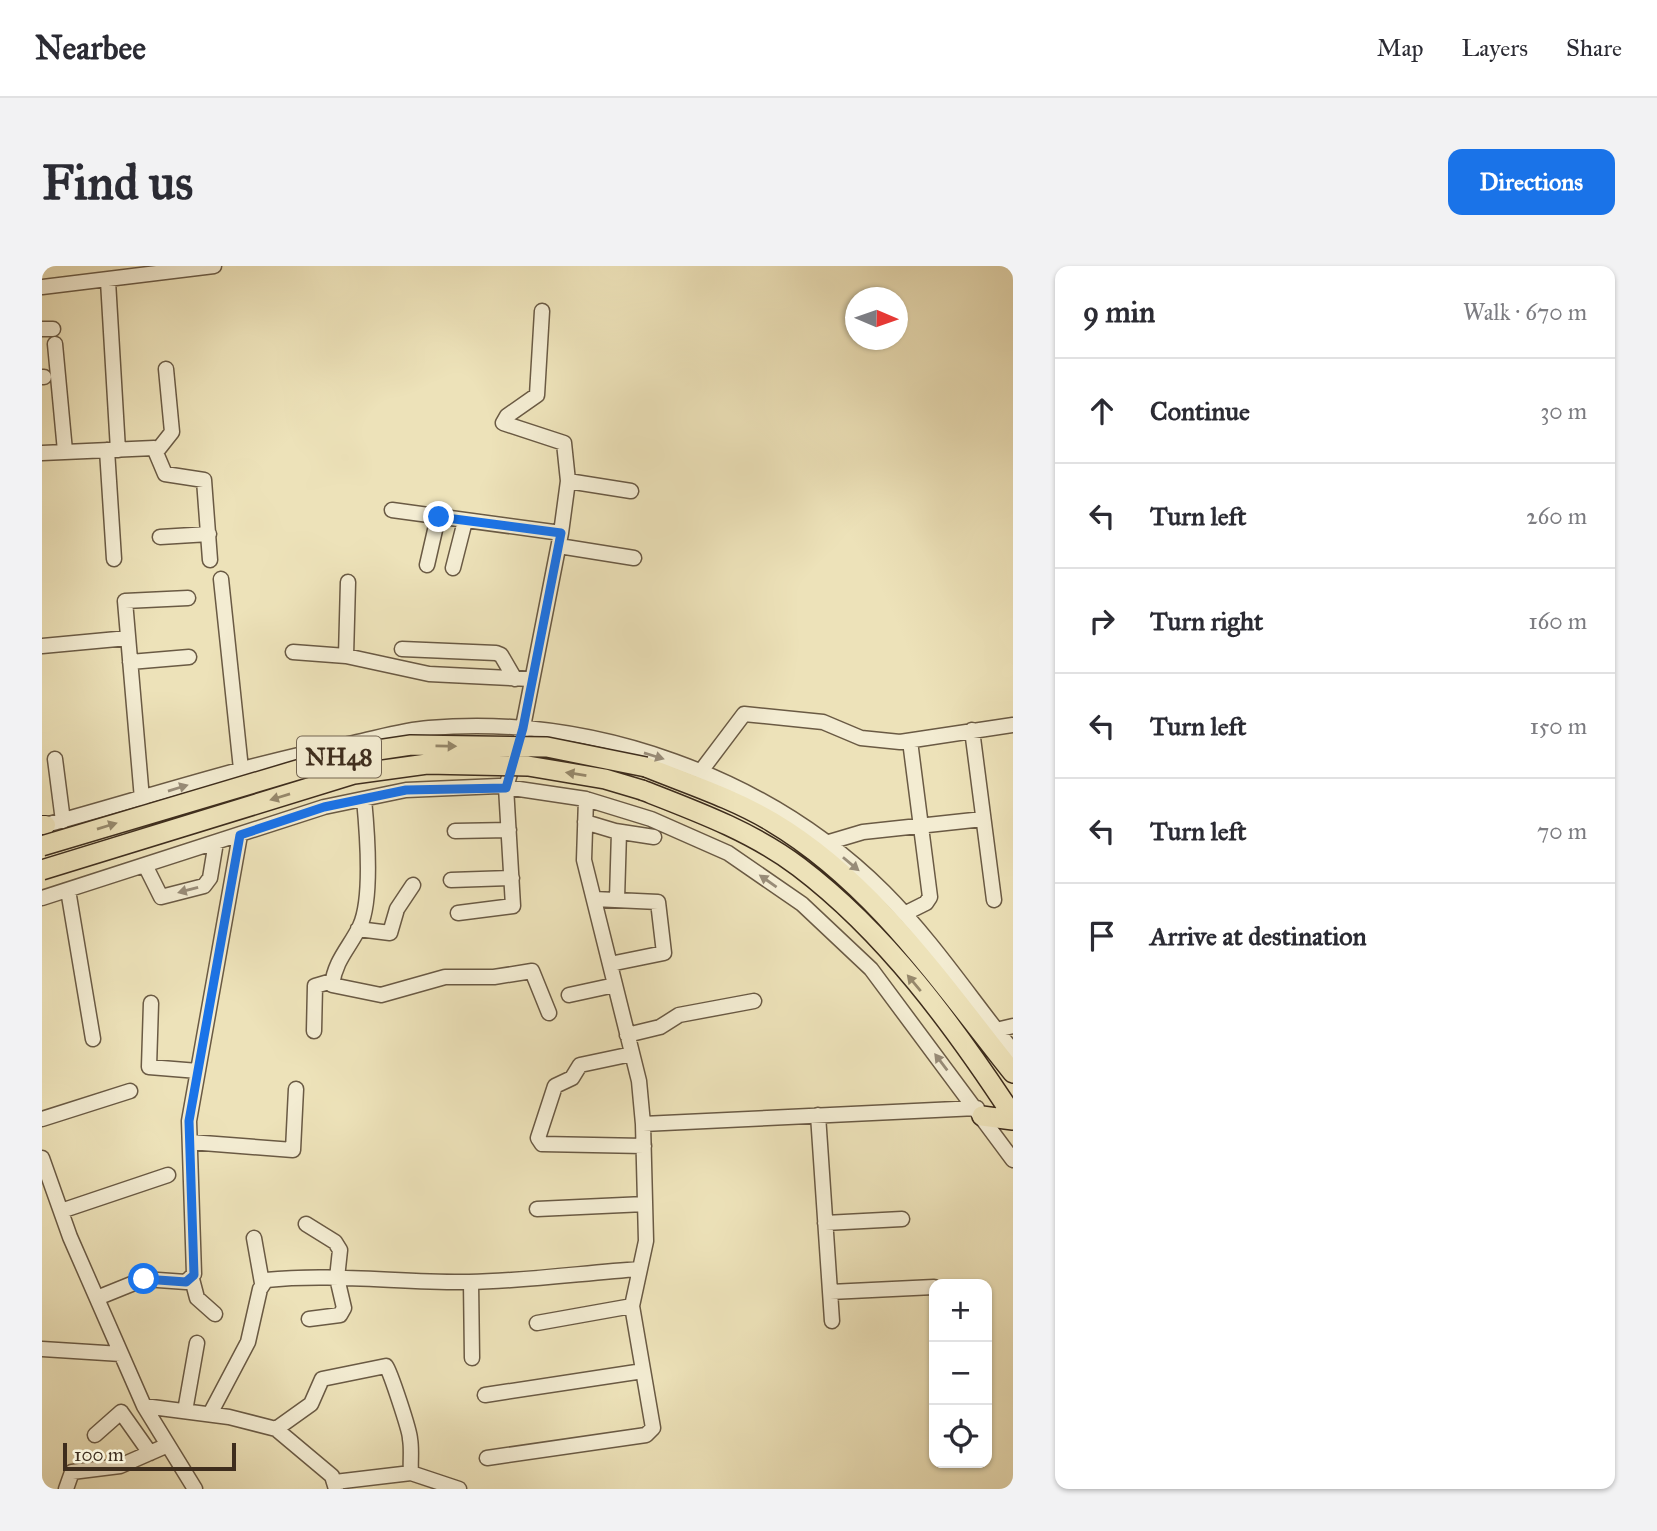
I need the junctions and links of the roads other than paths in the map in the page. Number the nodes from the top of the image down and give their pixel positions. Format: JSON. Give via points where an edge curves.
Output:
{"nodes":[{"id":1,"x":214,"y":266,"type":"edge"},
{"id":2,"x":108,"y":281,"type":"junction"},
{"id":3,"x":42,"y":287,"type":"edge"},
{"id":4,"x":542,"y":311,"type":"dead end"},
{"id":5,"x":55,"y":344,"type":"dead end"},
{"id":6,"x":166,"y":369,"type":"dead end"},
{"id":7,"x":112,"y":450,"type":"junction"},
{"id":8,"x":65,"y":451,"type":"junction"},
{"id":9,"x":157,"y":451,"type":"junction"},
{"id":10,"x":42,"y":453,"type":"edge"},
{"id":11,"x":568,"y":481,"type":"junction"},
{"id":12,"x":631,"y":491,"type":"dead end"},
{"id":13,"x":392,"y":510,"type":"dead end"},
{"id":14,"x":439,"y":517,"type":"junction"},
{"id":15,"x":465,"y":521,"type":"junction"},
{"id":16,"x":209,"y":534,"type":"junction"},
{"id":17,"x":160,"y":537,"type":"dead end"},
{"id":18,"x":560,"y":539,"type":"junction"},
{"id":19,"x":634,"y":558,"type":"dead end"},
{"id":20,"x":114,"y":559,"type":"dead end"},
{"id":21,"x":211,"y":561,"type":"dead end"},
{"id":22,"x":427,"y":565,"type":"dead end"},
{"id":23,"x":453,"y":568,"type":"dead end"},
{"id":24,"x":221,"y":579,"type":"dead end"},
{"id":25,"x":348,"y":582,"type":"dead end"},
{"id":26,"x":188,"y":598,"type":"dead end"},
{"id":27,"x":128,"y":638,"type":"junction"},
{"id":28,"x":42,"y":646,"type":"edge"},
{"id":29,"x":402,"y":649,"type":"dead end"},
{"id":30,"x":293,"y":652,"type":"dead end"},
{"id":31,"x":346,"y":656,"type":"junction"},
{"id":32,"x":189,"y":657,"type":"dead end"},
{"id":33,"x":130,"y":662,"type":"junction"},
{"id":34,"x":515,"y":678,"type":"junction"},
{"id":35,"x":531,"y":680,"type":"junction"},
{"id":36,"x":1013,"y":725,"type":"edge"},
{"id":37,"x":528,"y":729,"type":"junction"},
{"id":38,"x":972,"y":730,"type":"junction"},
{"id":39,"x":910,"y":741,"type":"junction"},
{"id":40,"x":55,"y":759,"type":"dead end"},
{"id":41,"x":242,"y":769,"type":"junction"},
{"id":42,"x":701,"y":771,"type":"junction"},
{"id":43,"x":510,"y":788,"type":"junction"},
{"id":44,"x":142,"y":799,"type":"junction"},
{"id":45,"x":364,"y":799,"type":"junction"},
{"id":46,"x":586,"y":799,"type":"junction"},
{"id":47,"x":983,"y":819,"type":"junction"},
{"id":48,"x":585,"y":822,"type":"junction"},
{"id":49,"x":48,"y":824,"type":"edge"},
{"id":50,"x":920,"y":825,"type":"junction"},
{"id":51,"x":509,"y":830,"type":"junction"},
{"id":52,"x":455,"y":831,"type":"dead end"},
{"id":53,"x":619,"y":832,"type":"junction"},
{"id":54,"x":240,"y":835,"type":"junction"},
{"id":55,"x":654,"y":837,"type":"dead end"},
{"id":56,"x":216,"y":842,"type":"junction"},
{"id":57,"x":826,"y":843,"type":"junction"},
{"id":58,"x":42,"y":846,"type":"edge"},
{"id":59,"x":145,"y":865,"type":"junction"},
{"id":60,"x":42,"y":870,"type":"edge"},
{"id":61,"x":512,"y":878,"type":"junction"},
{"id":62,"x":451,"y":880,"type":"dead end"},
{"id":63,"x":413,"y":885,"type":"dead end"},
{"id":64,"x":68,"y":890,"type":"junction"},
{"id":65,"x":42,"y":898,"type":"edge"},
{"id":66,"x":594,"y":899,"type":"junction"},
{"id":67,"x":617,"y":899,"type":"junction"},
{"id":68,"x":994,"y":900,"type":"dead end"},
{"id":69,"x":458,"y":913,"type":"dead end"},
{"id":70,"x":904,"y":914,"type":"junction"},
{"id":71,"x":358,"y":929,"type":"junction"},
{"id":72,"x":610,"y":964,"type":"junction"},
{"id":73,"x":332,"y":981,"type":"junction"},
{"id":74,"x":615,"y":985,"type":"junction"},
{"id":75,"x":569,"y":995,"type":"dead end"},
{"id":76,"x":754,"y":1001,"type":"dead end"},
{"id":77,"x":151,"y":1003,"type":"dead end"},
{"id":78,"x":549,"y":1013,"type":"dead end"},
{"id":79,"x":1013,"y":1026,"type":"edge"},
{"id":80,"x":996,"y":1030,"type":"junction"},
{"id":81,"x":314,"y":1031,"type":"dead end"},
{"id":82,"x":627,"y":1035,"type":"junction"},
{"id":83,"x":93,"y":1039,"type":"dead end"},
{"id":84,"x":1013,"y":1052,"type":"edge"},
{"id":85,"x":632,"y":1054,"type":"junction"},
{"id":86,"x":198,"y":1071,"type":"junction"},
{"id":87,"x":1013,"y":1073,"type":"edge"},
{"id":88,"x":296,"y":1089,"type":"dead end"},
{"id":89,"x":130,"y":1091,"type":"dead end"},
{"id":90,"x":979,"y":1112,"type":"junction"},
{"id":91,"x":818,"y":1115,"type":"junction"},
{"id":92,"x":1013,"y":1118,"type":"edge"},
{"id":93,"x":42,"y":1119,"type":"edge"},
{"id":94,"x":643,"y":1124,"type":"junction"},
{"id":95,"x":190,"y":1142,"type":"junction"},
{"id":96,"x":644,"y":1146,"type":"junction"},
{"id":97,"x":1013,"y":1160,"type":"edge"},
{"id":98,"x":42,"y":1161,"type":"edge"},
{"id":99,"x":168,"y":1175,"type":"dead end"},
{"id":100,"x":645,"y":1204,"type":"junction"},
{"id":101,"x":537,"y":1209,"type":"dead end"},
{"id":102,"x":61,"y":1211,"type":"junction"},
{"id":103,"x":902,"y":1219,"type":"dead end"},
{"id":104,"x":825,"y":1223,"type":"junction"},
{"id":105,"x":306,"y":1224,"type":"dead end"},
{"id":106,"x":254,"y":1238,"type":"dead end"},
{"id":107,"x":639,"y":1269,"type":"junction"},
{"id":108,"x":337,"y":1278,"type":"junction"},
{"id":109,"x":191,"y":1279,"type":"junction"},
{"id":110,"x":471,"y":1282,"type":"junction"},
{"id":111,"x":262,"y":1283,"type":"junction"},
{"id":112,"x":929,"y":1287,"type":"edge"},
{"id":113,"x":830,"y":1292,"type":"junction"},
{"id":114,"x":97,"y":1298,"type":"junction"},
{"id":115,"x":632,"y":1306,"type":"junction"},
{"id":116,"x":215,"y":1314,"type":"dead end"},
{"id":117,"x":309,"y":1319,"type":"dead end"},
{"id":118,"x":832,"y":1321,"type":"dead end"},
{"id":119,"x":537,"y":1323,"type":"dead end"},
{"id":120,"x":197,"y":1343,"type":"dead end"},
{"id":121,"x":42,"y":1349,"type":"edge"},
{"id":122,"x":121,"y":1354,"type":"junction"},
{"id":123,"x":472,"y":1358,"type":"dead end"},
{"id":124,"x":643,"y":1371,"type":"junction"},
{"id":125,"x":485,"y":1395,"type":"dead end"},
{"id":126,"x":144,"y":1406,"type":"junction"},
{"id":127,"x":185,"y":1411,"type":"junction"},
{"id":128,"x":210,"y":1414,"type":"junction"},
{"id":129,"x":276,"y":1429,"type":"junction"},
{"id":130,"x":95,"y":1435,"type":"dead end"},
{"id":131,"x":168,"y":1445,"type":"junction"},
{"id":132,"x":150,"y":1453,"type":"junction"},
{"id":133,"x":487,"y":1458,"type":"dead end"},
{"id":134,"x":411,"y":1473,"type":"junction"},
{"id":135,"x":335,"y":1486,"type":"edge"},
{"id":136,"x":66,"y":1489,"type":"edge"},
{"id":137,"x":194,"y":1489,"type":"edge"},
{"id":138,"x":459,"y":1489,"type":"edge"}],
"edges":[{"from":1,"to":2,"type":"street"},
{"from":2,"to":3,"type":"street"},
{"from":2,"to":7,"type":"street"},
{"from":4,"to":11,"type":"street","via":[[537,395],[503,423],[564,443]]},
{"from":5,"to":8,"type":"street"},
{"from":6,"to":9,"type":"street","via":[[172,432]]},
{"from":7,"to":8,"type":"street"},
{"from":7,"to":9,"type":"street"},
{"from":7,"to":20,"type":"street"},
{"from":8,"to":10,"type":"street"},
{"from":9,"to":16,"type":"street","via":[[165,474],[204,480]]},
{"from":11,"to":12,"type":"street"},
{"from":11,"to":18,"type":"street"},
{"from":13,"to":14,"type":"street"},
{"from":14,"to":15,"type":"street"},
{"from":14,"to":22,"type":"street"},
{"from":15,"to":18,"type":"street"},
{"from":15,"to":23,"type":"street"},
{"from":16,"to":17,"type":"street"},
{"from":16,"to":21,"type":"street"},
{"from":18,"to":19,"type":"street"},
{"from":18,"to":35,"type":"street"},
{"from":24,"to":41,"type":"street"},
{"from":25,"to":31,"type":"street"},
{"from":26,"to":27,"type":"street","via":[[125,601]]},
{"from":27,"to":28,"type":"street"},
{"from":27,"to":33,"type":"street"},
{"from":29,"to":34,"type":"street","via":[[496,653]]},
{"from":30,"to":31,"type":"street"},
{"from":31,"to":34,"type":"street","via":[[429,674]]},
{"from":32,"to":33,"type":"street"},
{"from":33,"to":44,"type":"street"},
{"from":34,"to":35,"type":"street"},
{"from":35,"to":37,"type":"street"},
{"from":36,"to":38,"type":"street"},
{"from":37,"to":41,"type":"street","via":[[428,728]]},
{"from":37,"to":42,"type":"street","one_way":true,"via":[[605,740]]},
{"from":37,"to":43,"type":"street"},
{"from":38,"to":39,"type":"street"},
{"from":38,"to":47,"type":"street"},
{"from":39,"to":42,"type":"street","via":[[861,738],[823,722],[744,714]]},
{"from":39,"to":50,"type":"street"},
{"from":40,"to":49,"type":"street"},
{"from":44,"to":41,"type":"street","one_way":true},
{"from":42,"to":57,"type":"street","via":[[796,818]]},
{"from":43,"to":45,"type":"street","via":[[406,790]]},
{"from":43,"to":46,"type":"street"},
{"from":43,"to":51,"type":"street"},
{"from":44,"to":49,"type":"street"},
{"from":45,"to":54,"type":"street"},
{"from":45,"to":71,"type":"street","via":[[369,862]]},
{"from":46,"to":48,"type":"street"},
{"from":90,"to":46,"type":"street","one_way":true,"via":[[871,969],[802,904],[728,853],[651,819]]},
{"from":47,"to":50,"type":"street"},
{"from":47,"to":68,"type":"street"},
{"from":48,"to":53,"type":"street"},
{"from":48,"to":66,"type":"street","via":[[584,860]]},
{"from":50,"to":57,"type":"street","via":[[863,832]]},
{"from":50,"to":70,"type":"street","via":[[930,900]]},
{"from":51,"to":52,"type":"street"},
{"from":51,"to":61,"type":"street"},
{"from":53,"to":55,"type":"street"},
{"from":53,"to":67,"type":"street"},
{"from":54,"to":56,"type":"street"},
{"from":54,"to":86,"type":"street"},
{"from":56,"to":59,"type":"street"},
{"from":56,"to":59,"type":"street","one_way":true,"via":[[210,878],[204,886],[161,897]]},
{"from":57,"to":70,"type":"street","one_way":true},
{"from":58,"to":87,"type":"highway","number":"NH48","one_way":true,"bridge":true,"via":[[351,754],[411,745],[547,747],[646,767],[771,821],[822,855],[882,911]]},
{"from":59,"to":64,"type":"street"},
{"from":92,"to":60,"type":"highway","number":"NH48","one_way":true,"bridge":true,"via":[[955,1033],[855,915],[799,867],[695,811],[605,779],[528,766],[414,766],[354,774]]},
{"from":61,"to":62,"type":"street"},
{"from":61,"to":69,"type":"street","via":[[511,909]]},
{"from":63,"to":71,"type":"street","via":[[397,909],[390,933]]},
{"from":64,"to":65,"type":"street"},
{"from":64,"to":83,"type":"street"},
{"from":66,"to":67,"type":"street"},
{"from":66,"to":72,"type":"street"},
{"from":67,"to":72,"type":"street","via":[[658,902],[665,949],[661,955]]},
{"from":70,"to":80,"type":"street"},
{"from":71,"to":73,"type":"street","via":[[341,953]]},
{"from":72,"to":74,"type":"street"},
{"from":73,"to":78,"type":"street","via":[[334,986],[381,995],[445,977],[533,971]]},
{"from":73,"to":81,"type":"street","via":[[315,986]]},
{"from":74,"to":75,"type":"street"},
{"from":74,"to":82,"type":"street"},
{"from":76,"to":82,"type":"street","via":[[680,1015],[660,1027]]},
{"from":77,"to":86,"type":"street","via":[[149,1066]]},
{"from":79,"to":80,"type":"street"},
{"from":80,"to":84,"type":"street"},
{"from":82,"to":85,"type":"street"},
{"from":85,"to":94,"type":"street"},
{"from":85,"to":96,"type":"street","via":[[580,1065],[572,1077],[555,1086],[538,1138],[542,1144]]},
{"from":86,"to":95,"type":"street"},
{"from":88,"to":95,"type":"street","via":[[293,1150]]},
{"from":89,"to":93,"type":"street"},
{"from":90,"to":91,"type":"street"},
{"from":90,"to":92,"type":"highway"},
{"from":90,"to":97,"type":"street"},
{"from":91,"to":94,"type":"street"},
{"from":91,"to":104,"type":"street"},
{"from":94,"to":96,"type":"street"},
{"from":95,"to":109,"type":"street"},
{"from":96,"to":100,"type":"street"},
{"from":98,"to":102,"type":"street"},
{"from":99,"to":102,"type":"street"},
{"from":100,"to":101,"type":"street"},
{"from":100,"to":107,"type":"street","via":[[646,1241]]},
{"from":102,"to":114,"type":"street"},
{"from":103,"to":104,"type":"street"},
{"from":104,"to":113,"type":"street"},
{"from":105,"to":108,"type":"street","via":[[340,1250]]},
{"from":106,"to":111,"type":"street"},
{"from":107,"to":110,"type":"street"},
{"from":107,"to":115,"type":"street"},
{"from":108,"to":110,"type":"street"},
{"from":108,"to":111,"type":"street","via":[[310,1275]]},
{"from":108,"to":117,"type":"street","via":[[343,1312]]},
{"from":109,"to":114,"type":"street","via":[[144,1279]]},
{"from":109,"to":116,"type":"street","via":[[197,1298]]},
{"from":110,"to":123,"type":"street"},
{"from":111,"to":128,"type":"street","via":[[248,1342]]},
{"from":112,"to":113,"type":"street"},
{"from":113,"to":118,"type":"street"},
{"from":114,"to":122,"type":"street"},
{"from":115,"to":119,"type":"street"},
{"from":115,"to":124,"type":"street"},
{"from":120,"to":127,"type":"street"},
{"from":121,"to":122,"type":"street"},
{"from":122,"to":126,"type":"street"},
{"from":124,"to":125,"type":"street"},
{"from":124,"to":133,"type":"street","via":[[650,1432]]},
{"from":126,"to":127,"type":"street"},
{"from":126,"to":131,"type":"street"},
{"from":127,"to":128,"type":"street"},
{"from":128,"to":129,"type":"street"},
{"from":129,"to":134,"type":"street","via":[[311,1404],[322,1379],[386,1366],[410,1435]]},
{"from":129,"to":135,"type":"street"},
{"from":130,"to":132,"type":"street","via":[[121,1412]]},
{"from":131,"to":132,"type":"street"},
{"from":131,"to":137,"type":"street"},
{"from":132,"to":136,"type":"street","via":[[120,1466],[72,1472]]},
{"from":134,"to":135,"type":"street"},
{"from":134,"to":138,"type":"street"}]}
